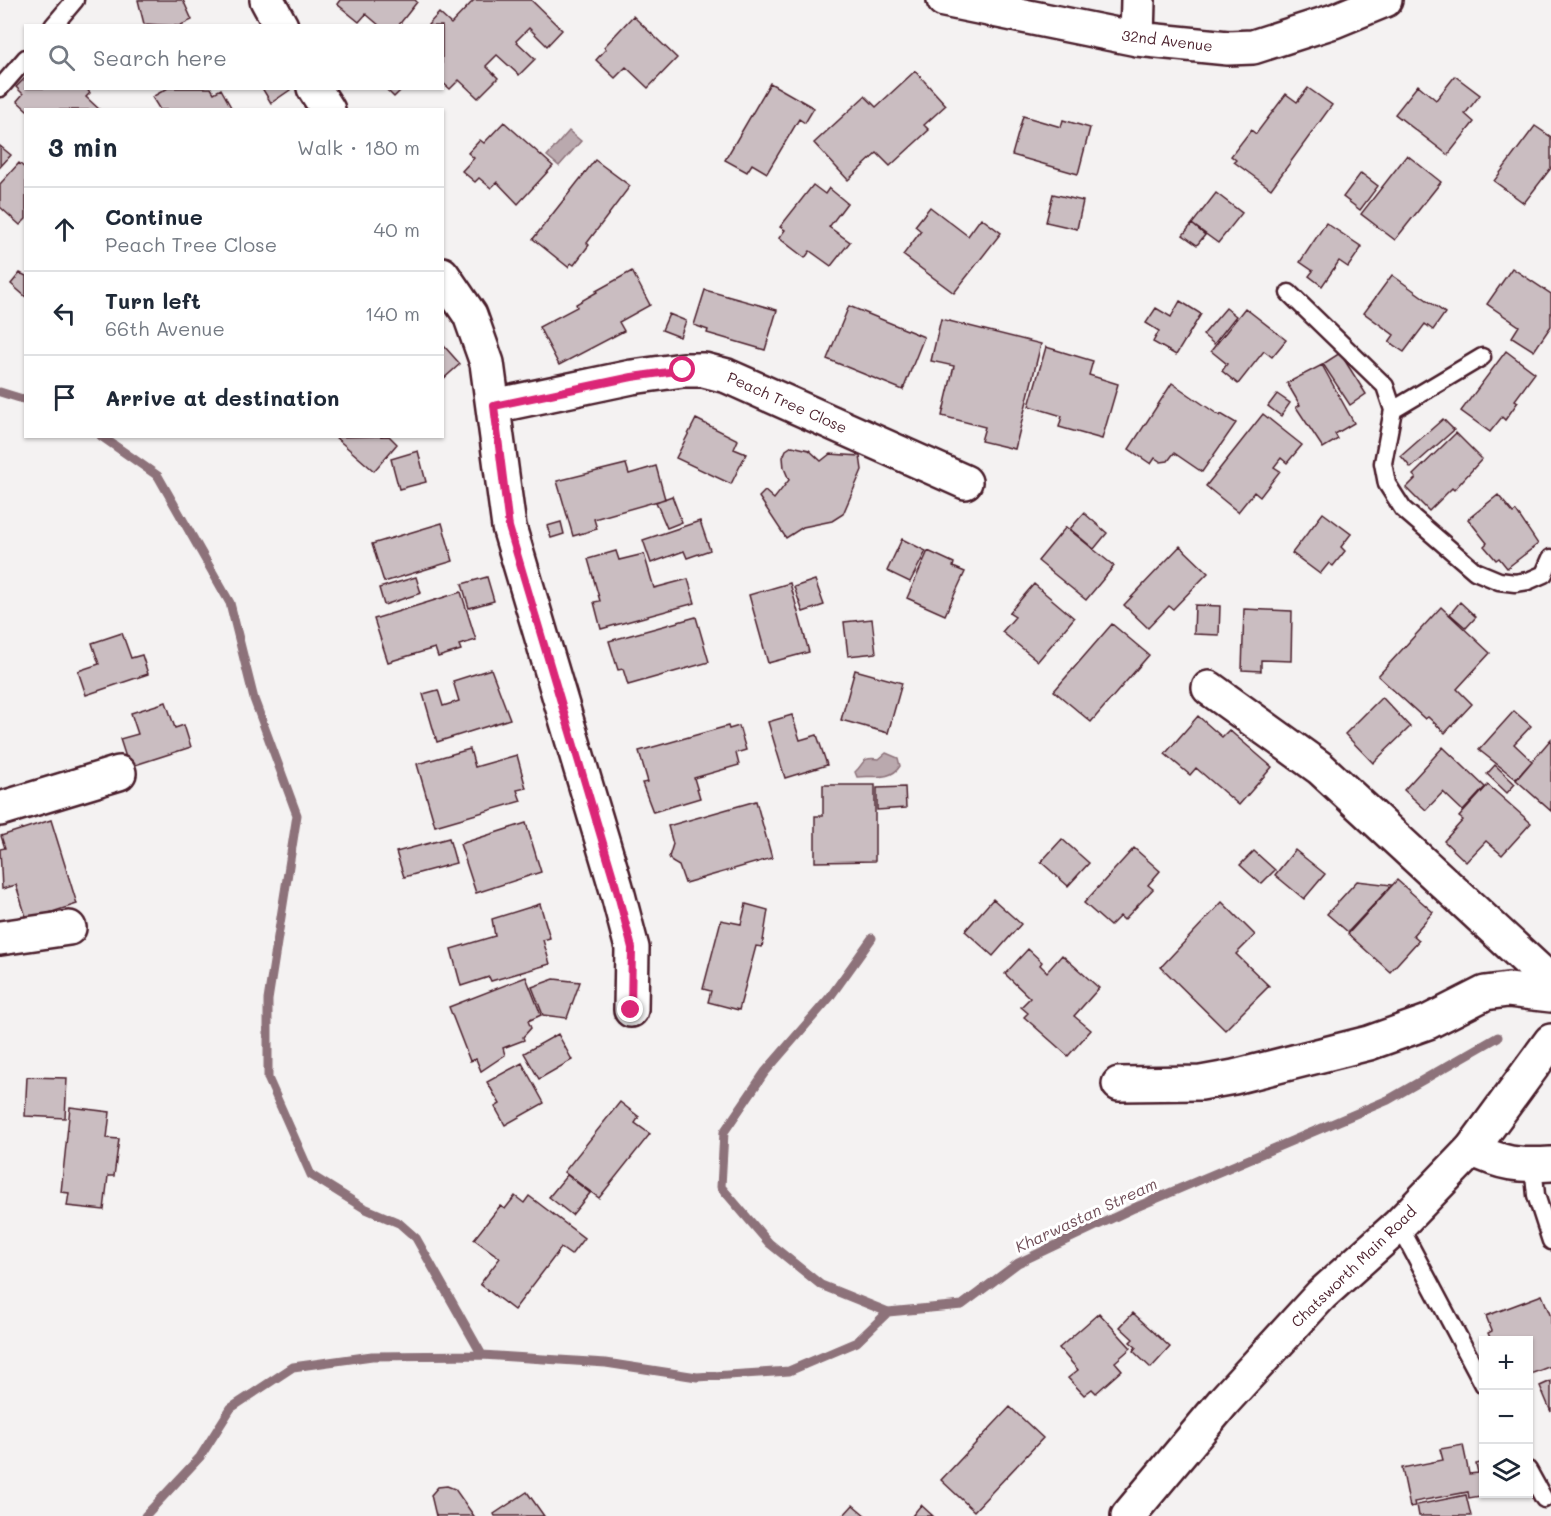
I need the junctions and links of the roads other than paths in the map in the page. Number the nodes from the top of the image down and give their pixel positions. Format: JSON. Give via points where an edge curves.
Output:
{"nodes":[{"id":1,"x":75,"y":0,"type":"edge"},
{"id":2,"x":267,"y":0,"type":"edge"},
{"id":3,"x":944,"y":0,"type":"edge"},
{"id":4,"x":1138,"y":0,"type":"edge"},
{"id":5,"x":1385,"y":0,"type":"edge"},
{"id":6,"x":55,"y":24,"type":"edge"},
{"id":7,"x":280,"y":24,"type":"edge"},
{"id":8,"x":1137,"y":39,"type":"junction"},
{"id":9,"x":24,"y":60,"type":"edge"},
{"id":10,"x":0,"y":88,"type":"edge"},
{"id":11,"x":315,"y":90,"type":"edge"},
{"id":12,"x":327,"y":108,"type":"edge"},
{"id":13,"x":444,"y":277,"type":"edge"},
{"id":14,"x":1289,"y":293,"type":"dead end"},
{"id":15,"x":1482,"y":357,"type":"dead end"},
{"id":16,"x":494,"y":406,"type":"junction"},
{"id":17,"x":1393,"y":410,"type":"junction"},
{"id":18,"x":965,"y":482,"type":"dead end"},
{"id":19,"x":1551,"y":558,"type":"edge"},
{"id":20,"x":1209,"y":688,"type":"dead end"},
{"id":21,"x":119,"y":773,"type":"dead end"},
{"id":22,"x":0,"y":809,"type":"edge"},
{"id":23,"x":69,"y":928,"type":"dead end"},
{"id":24,"x":0,"y":938,"type":"edge"},
{"id":25,"x":1551,"y":982,"type":"edge"},
{"id":26,"x":1551,"y":995,"type":"edge"},
{"id":27,"x":631,"y":1010,"type":"dead end"},
{"id":28,"x":1551,"y":1041,"type":"edge"},
{"id":29,"x":1119,"y":1084,"type":"dead end"},
{"id":30,"x":1472,"y":1149,"type":"junction"},
{"id":31,"x":1542,"y":1165,"type":"edge"},
{"id":32,"x":1399,"y":1225,"type":"junction"},
{"id":33,"x":1551,"y":1241,"type":"edge"},
{"id":34,"x":1479,"y":1376,"type":"edge"},
{"id":35,"x":1533,"y":1479,"type":"edge"},
{"id":36,"x":1544,"y":1499,"type":"dead end"},
{"id":37,"x":1128,"y":1516,"type":"edge"}],
"edges":[{"from":1,"to":6,"type":"lane"},
{"from":2,"to":7,"type":"street"},
{"from":3,"to":8,"type":"street","name":"32nd Avenue"},
{"from":4,"to":8,"type":"street"},
{"from":5,"to":8,"type":"street","name":"32nd Avenue","via":[[1253,47],[1202,47]]},
{"from":9,"to":10,"type":"lane"},
{"from":11,"to":12,"type":"street"},
{"from":13,"to":16,"type":"street","via":[[470,315],[480,338]]},
{"from":14,"to":17,"type":"lane","via":[[1385,386]]},
{"from":15,"to":17,"type":"lane"},
{"from":16,"to":18,"type":"street","name":"Peach Tree Close","via":[[632,377],[704,370],[727,376]]},
{"from":16,"to":27,"type":"street","via":[[509,527],[632,948]]},
{"from":17,"to":19,"type":"lane","via":[[1383,463],[1386,484],[1403,509],[1475,571],[1499,581],[1528,581],[1544,574]]},
{"from":20,"to":25,"type":"street","via":[[1320,768]]},
{"from":21,"to":22,"type":"street"},
{"from":23,"to":24,"type":"street"},
{"from":26,"to":29,"type":"street","via":[[1508,990],[1485,993],[1428,1022],[1369,1043],[1234,1077],[1201,1083]]},
{"from":28,"to":30,"type":"street","name":"Chatsworth Main Road"},
{"from":30,"to":31,"type":"street","via":[[1516,1166]]},
{"from":30,"to":32,"type":"street","name":"Chatsworth Main Road"},
{"from":31,"to":33,"type":"lane","via":[[1536,1195]]},
{"from":32,"to":34,"type":"lane"},
{"from":32,"to":37,"type":"street","name":"Chatsworth Main Road","via":[[1321,1295],[1224,1401]]},
{"from":35,"to":36,"type":"lane"}]}
